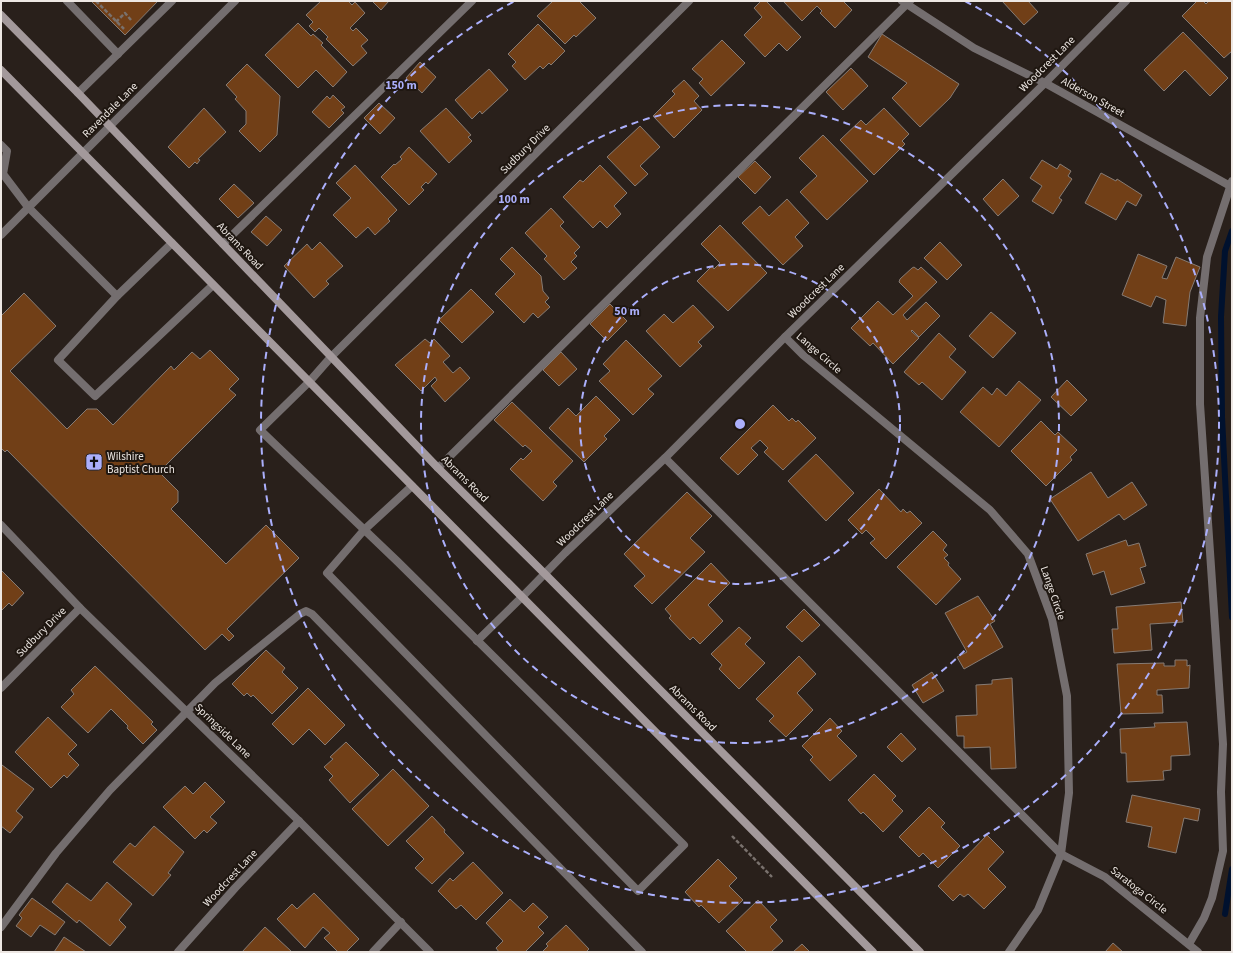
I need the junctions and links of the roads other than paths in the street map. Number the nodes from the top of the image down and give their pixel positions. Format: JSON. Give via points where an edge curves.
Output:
{"nodes":[{"id":1,"x":67,"y":1,"type":"edge"},
{"id":2,"x":172,"y":1,"type":"edge"},
{"id":3,"x":235,"y":1,"type":"edge"},
{"id":4,"x":472,"y":1,"type":"edge"},
{"id":5,"x":689,"y":1,"type":"edge"},
{"id":6,"x":1126,"y":1,"type":"edge"},
{"id":7,"x":906,"y":2,"type":"edge"},
{"id":8,"x":1,"y":15,"type":"edge"},
{"id":9,"x":118,"y":54,"type":"junction"},
{"id":10,"x":1,"y":70,"type":"edge"},
{"id":11,"x":1045,"y":83,"type":"junction"},
{"id":12,"x":78,"y":93,"type":"junction"},
{"id":13,"x":109,"y":126,"type":"junction"},
{"id":14,"x":1,"y":146,"type":"edge"},
{"id":15,"x":83,"y":152,"type":"junction"},
{"id":16,"x":2,"y":175,"type":"edge"},
{"id":17,"x":1231,"y":185,"type":"edge"},
{"id":18,"x":28,"y":207,"type":"junction"},
{"id":19,"x":1,"y":235,"type":"edge"},
{"id":20,"x":172,"y":243,"type":"junction"},
{"id":21,"x":223,"y":244,"type":"junction"},
{"id":22,"x":213,"y":285,"type":"junction"},
{"id":23,"x":117,"y":296,"type":"junction"},
{"id":24,"x":785,"y":337,"type":"junction"},
{"id":25,"x":332,"y":357,"type":"junction"},
{"id":26,"x":309,"y":382,"type":"junction"},
{"id":27,"x":665,"y":458,"type":"junction"},
{"id":28,"x":438,"y":468,"type":"junction"},
{"id":29,"x":412,"y":486,"type":"junction"},
{"id":30,"x":1,"y":525,"type":"edge"},
{"id":31,"x":364,"y":530,"type":"junction"},
{"id":32,"x":545,"y":574,"type":"junction"},
{"id":33,"x":522,"y":597,"type":"junction"},
{"id":34,"x":80,"y":608,"type":"junction"},
{"id":35,"x":477,"y":641,"type":"junction"},
{"id":36,"x":1,"y":688,"type":"edge"},
{"id":37,"x":187,"y":712,"type":"junction"},
{"id":38,"x":299,"y":821,"type":"junction"},
{"id":39,"x":1061,"y":854,"type":"junction"},
{"id":40,"x":401,"y":922,"type":"junction"},
{"id":41,"x":1,"y":927,"type":"edge"},
{"id":42,"x":1189,"y":944,"type":"junction"},
{"id":43,"x":178,"y":952,"type":"edge"},
{"id":44,"x":373,"y":952,"type":"edge"},
{"id":45,"x":430,"y":952,"type":"edge"},
{"id":46,"x":642,"y":952,"type":"edge"},
{"id":47,"x":873,"y":952,"type":"edge"},
{"id":48,"x":920,"y":952,"type":"edge"},
{"id":49,"x":1010,"y":952,"type":"edge"},
{"id":50,"x":1198,"y":952,"type":"edge"}],
"edges":[{"from":1,"to":9,"type":"street"},
{"from":2,"to":9,"type":"street"},
{"from":3,"to":13,"type":"street","name":"Ravendale Lane"},
{"from":4,"to":21,"type":"street"},
{"from":5,"to":25,"type":"street","name":"Sudbury Drive"},
{"from":6,"to":11,"type":"street","name":"Woodcrest Lane"},
{"from":7,"to":11,"type":"street","name":"Alderson Street","via":[[974,48]]},
{"from":7,"to":28,"type":"street"},
{"from":8,"to":12,"type":"main road","name":"Abrams Road"},
{"from":9,"to":12,"type":"street"},
{"from":10,"to":15,"type":"main road"},
{"from":11,"to":17,"type":"street","name":"Alderson Street"},
{"from":11,"to":24,"type":"street","name":"Woodcrest Lane"},
{"from":12,"to":13,"type":"main road","name":"Abrams Road"},
{"from":13,"to":15,"type":"street","name":"Ravendale Lane"},
{"from":13,"to":21,"type":"main road","name":"Abrams Road"},
{"from":14,"to":16,"type":"street","via":[[7,151]]},
{"from":15,"to":18,"type":"street","name":"Ravendale Lane"},
{"from":15,"to":20,"type":"main road"},
{"from":16,"to":18,"type":"street"},
{"from":17,"to":42,"type":"street","via":[[1207,257],[1200,318],[1200,404],[1223,744],[1223,851],[1212,898]]},
{"from":18,"to":19,"type":"street","name":"Ravendale Lane"},
{"from":18,"to":23,"type":"street"},
{"from":20,"to":22,"type":"main road"},
{"from":20,"to":23,"type":"street"},
{"from":21,"to":25,"type":"main road","name":"Abrams Road"},
{"from":22,"to":23,"type":"street","via":[[95,396],[58,360]]},
{"from":22,"to":26,"type":"main road"},
{"from":24,"to":27,"type":"street","name":"Woodcrest Lane"},
{"from":24,"to":39,"type":"street","name":"Lange Circle","via":[[803,355],[990,510],[1028,554],[1052,619],[1067,696],[1068,793]]},
{"from":25,"to":26,"type":"street","name":"Sudbury Drive"},
{"from":25,"to":28,"type":"main road","name":"Abrams Road"},
{"from":26,"to":29,"type":"main road"},
{"from":26,"to":31,"type":"street","name":"Sudbury Drive","via":[[260,430]]},
{"from":27,"to":32,"type":"street","name":"Woodcrest Lane"},
{"from":27,"to":39,"type":"street","name":"Saratoga Circle"},
{"from":28,"to":32,"type":"main road","name":"Abrams Road"},
{"from":29,"to":31,"type":"street"},
{"from":29,"to":33,"type":"main road"},
{"from":30,"to":34,"type":"street","name":"Springside Lane"},
{"from":31,"to":35,"type":"street"},
{"from":31,"to":35,"type":"street","via":[[327,573],[638,891],[684,845]]},
{"from":32,"to":33,"type":"street","name":"Woodcrest Lane"},
{"from":32,"to":48,"type":"main road","name":"Abrams Road"},
{"from":33,"to":35,"type":"street","name":"Woodcrest Lane"},
{"from":33,"to":47,"type":"main road"},
{"from":34,"to":36,"type":"street","name":"Sudbury Drive"},
{"from":34,"to":37,"type":"street","name":"Springside Lane"},
{"from":37,"to":38,"type":"street","name":"Springside Lane"},
{"from":37,"to":41,"type":"street","via":[[110,790],[56,853]]},
{"from":37,"to":46,"type":"street","via":[[214,683],[300,614],[312,614]]},
{"from":38,"to":40,"type":"street","name":"Springside Lane"},
{"from":38,"to":43,"type":"street","name":"Woodcrest Lane"},
{"from":39,"to":42,"type":"street","name":"Saratoga Circle","via":[[1105,877]]},
{"from":39,"to":49,"type":"street","name":"Lange Circle","via":[[1038,910]]},
{"from":40,"to":44,"type":"street"},
{"from":40,"to":45,"type":"street","name":"Springside Lane"},
{"from":42,"to":50,"type":"street","name":"Saratoga Circle"}]}
